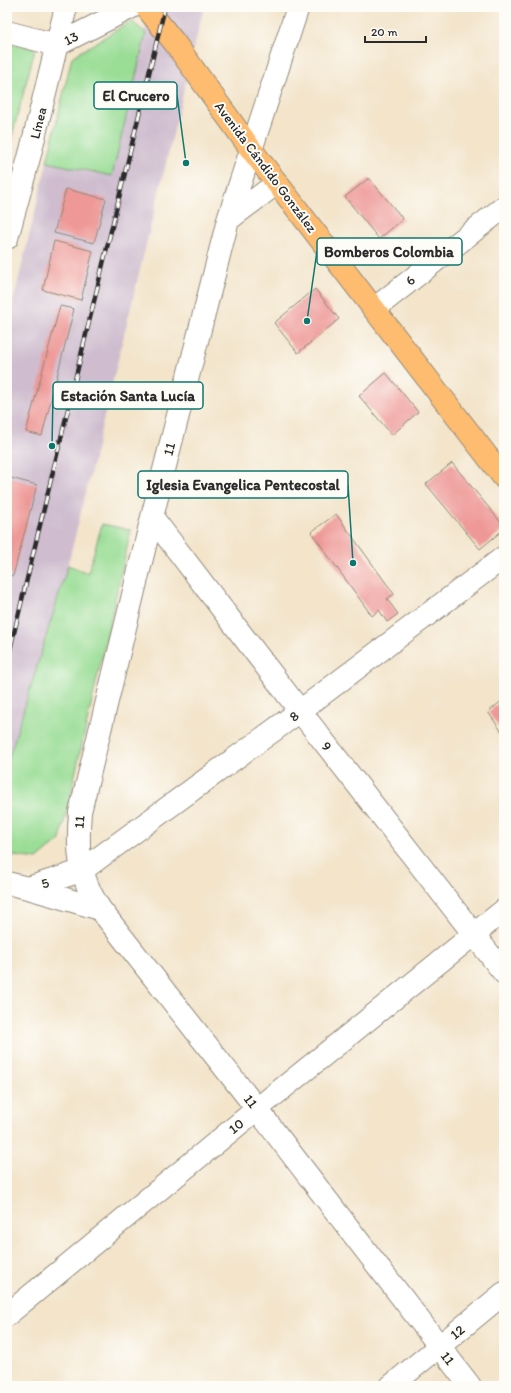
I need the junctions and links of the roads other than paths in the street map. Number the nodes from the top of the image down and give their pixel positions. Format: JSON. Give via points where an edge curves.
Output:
{"nodes":[{"id":1,"x":66,"y":7,"type":"edge"},
{"id":2,"x":132,"y":7,"type":"edge"},
{"id":3,"x":146,"y":7,"type":"edge"},
{"id":4,"x":298,"y":7,"type":"edge"},
{"id":5,"x":7,"y":32,"type":"edge"},
{"id":6,"x":57,"y":45,"type":"junction"},
{"id":7,"x":250,"y":148,"type":"junction"},
{"id":8,"x":276,"y":183,"type":"junction"},
{"id":9,"x":504,"y":207,"type":"edge"},
{"id":10,"x":228,"y":220,"type":"junction"},
{"id":11,"x":7,"y":238,"type":"edge"},
{"id":12,"x":374,"y":309,"type":"junction"},
{"id":13,"x":504,"y":478,"type":"edge"},
{"id":14,"x":152,"y":517,"type":"junction"},
{"id":15,"x":504,"y":557,"type":"edge"},
{"id":16,"x":300,"y":711,"type":"junction"},
{"id":17,"x":82,"y":871,"type":"junction"},
{"id":18,"x":7,"y":884,"type":"edge"},
{"id":19,"x":28,"y":888,"type":"junction"},
{"id":20,"x":100,"y":909,"type":"junction"},
{"id":21,"x":504,"y":910,"type":"edge"},
{"id":22,"x":473,"y":933,"type":"junction"},
{"id":23,"x":504,"y":973,"type":"edge"},
{"id":24,"x":257,"y":1109,"type":"junction"},
{"id":25,"x":504,"y":1293,"type":"edge"},
{"id":26,"x":7,"y":1315,"type":"edge"},
{"id":27,"x":440,"y":1348,"type":"junction"},
{"id":28,"x":391,"y":1386,"type":"edge"},
{"id":29,"x":470,"y":1386,"type":"edge"}],
"edges":[{"from":1,"to":6,"type":"street","name":"Línea"},
{"from":2,"to":6,"type":"street","name":"13"},
{"from":3,"to":7,"type":"main road","name":"Avenida Cándido González"},
{"from":4,"to":7,"type":"street"},
{"from":5,"to":6,"type":"street","name":"13"},
{"from":6,"to":11,"type":"street","name":"Línea"},
{"from":7,"to":8,"type":"main road","name":"Avenida Cándido González"},
{"from":7,"to":10,"type":"street","name":"11"},
{"from":8,"to":10,"type":"street"},
{"from":8,"to":12,"type":"main road","name":"Avenida Cándido González"},
{"from":9,"to":12,"type":"street","name":"6"},
{"from":10,"to":14,"type":"street","name":"11"},
{"from":12,"to":13,"type":"main road","name":"Avenida Cándido González"},
{"from":14,"to":16,"type":"street","name":"9"},
{"from":14,"to":17,"type":"street","name":"11","via":[[80,812],[78,842]]},
{"from":15,"to":16,"type":"street","name":"8"},
{"from":16,"to":17,"type":"street","name":"8"},
{"from":16,"to":22,"type":"street","name":"9"},
{"from":17,"to":19,"type":"street","name":"5"},
{"from":17,"to":20,"type":"street","name":"11","via":[[90,893]]},
{"from":18,"to":19,"type":"street","name":"5"},
{"from":19,"to":20,"type":"street"},
{"from":20,"to":24,"type":"street","name":"11"},
{"from":21,"to":22,"type":"street","name":"10"},
{"from":22,"to":23,"type":"street","name":"9"},
{"from":22,"to":24,"type":"street","name":"10"},
{"from":24,"to":26,"type":"street","name":"10"},
{"from":24,"to":27,"type":"street","name":"11"},
{"from":25,"to":27,"type":"street","name":"12"},
{"from":27,"to":28,"type":"street","name":"12"},
{"from":27,"to":29,"type":"street","name":"11"}]}
